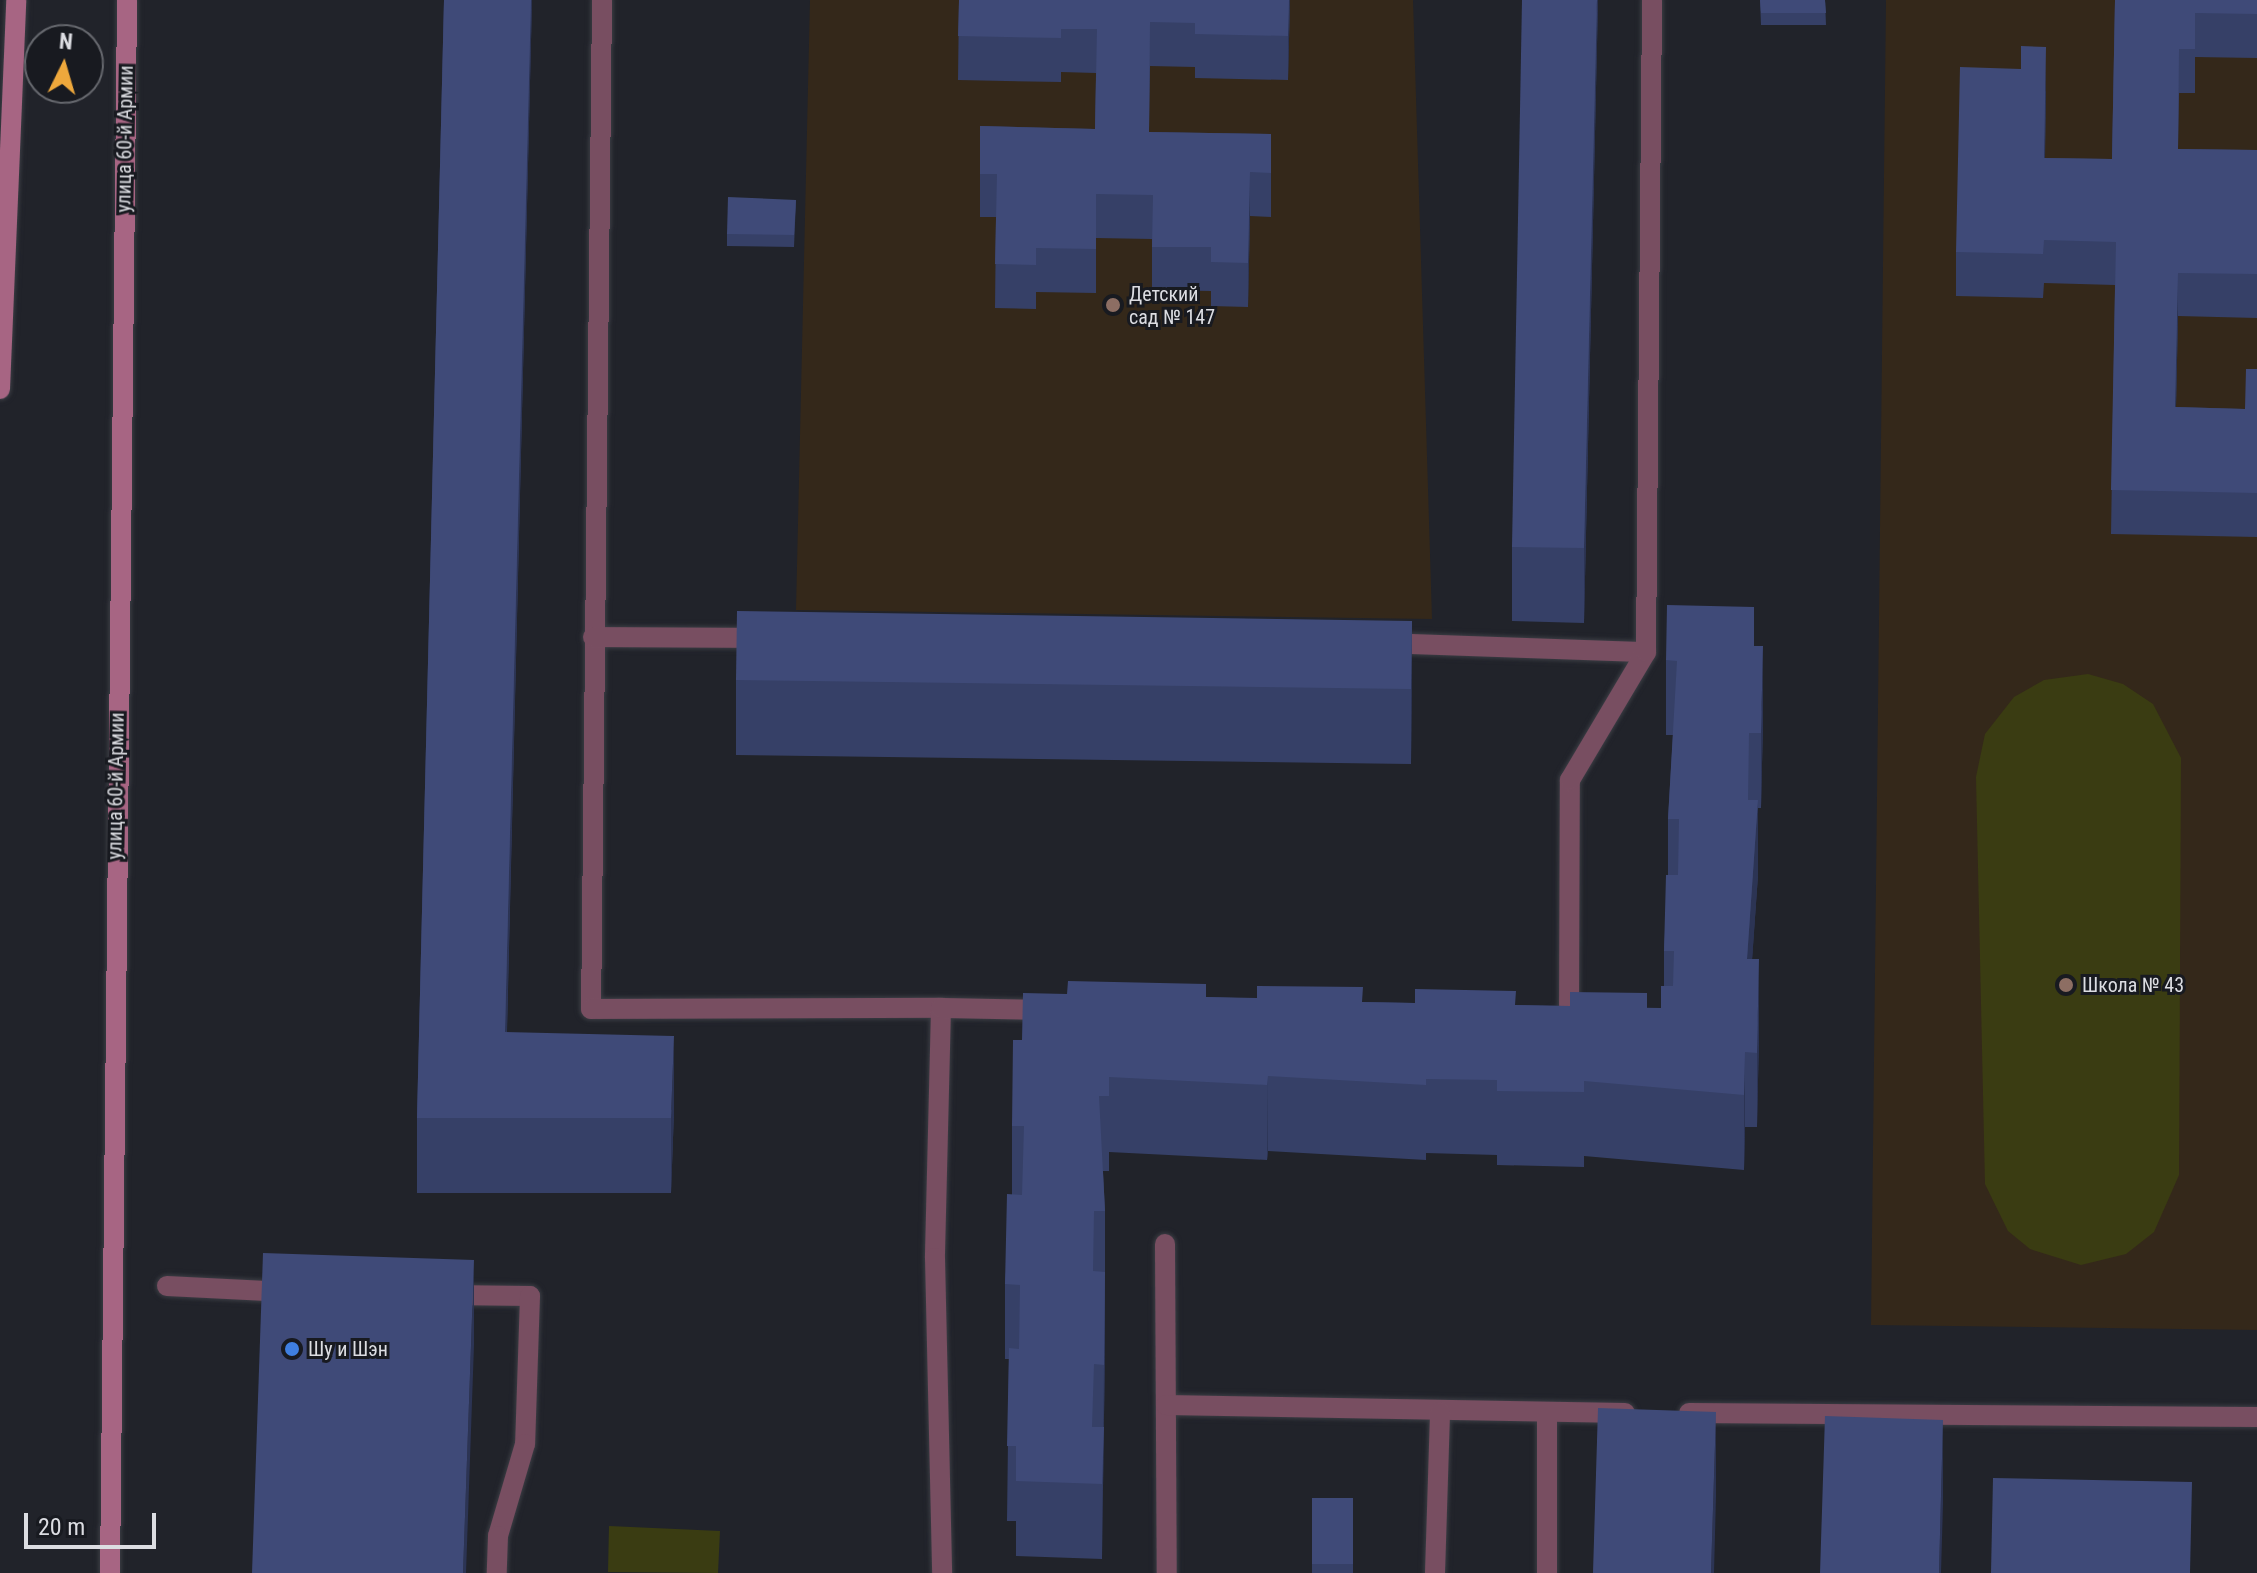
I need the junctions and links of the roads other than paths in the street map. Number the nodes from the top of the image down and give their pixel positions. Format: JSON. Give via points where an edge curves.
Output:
{"nodes":[{"id":1,"x":16,"y":0,"type":"edge"},
{"id":2,"x":127,"y":0,"type":"edge"},
{"id":3,"x":602,"y":0,"type":"edge"},
{"id":4,"x":1652,"y":0,"type":"edge"},
{"id":5,"x":0,"y":389,"type":"edge"},
{"id":6,"x":593,"y":637,"type":"junction"},
{"id":7,"x":784,"y":638,"type":"edge"},
{"id":8,"x":1368,"y":643,"type":"edge"},
{"id":9,"x":1646,"y":652,"type":"junction"},
{"id":10,"x":941,"y":1008,"type":"junction"},
{"id":11,"x":1067,"y":1010,"type":"edge"},
{"id":12,"x":1538,"y":1018,"type":"edge"},
{"id":13,"x":1165,"y":1244,"type":"dead end"},
{"id":14,"x":167,"y":1286,"type":"dead end"},
{"id":15,"x":307,"y":1293,"type":"edge"},
{"id":16,"x":418,"y":1294,"type":"edge"},
{"id":17,"x":1166,"y":1405,"type":"junction"},
{"id":18,"x":1440,"y":1412,"type":"junction"},
{"id":19,"x":1547,"y":1412,"type":"junction"},
{"id":20,"x":2257,"y":1417,"type":"edge"},
{"id":21,"x":110,"y":1573,"type":"edge"},
{"id":22,"x":497,"y":1573,"type":"edge"},
{"id":23,"x":942,"y":1573,"type":"edge"},
{"id":24,"x":1167,"y":1573,"type":"edge"},
{"id":25,"x":1435,"y":1573,"type":"edge"},
{"id":26,"x":1547,"y":1573,"type":"edge"}],
"edges":[{"from":1,"to":5,"type":"main road"},
{"from":2,"to":21,"type":"main road","name":"улица 60-й Армии"},
{"from":3,"to":6,"type":"lane"},
{"from":4,"to":9,"type":"lane"},
{"from":6,"to":7,"type":"lane"},
{"from":6,"to":10,"type":"lane","via":[[591,1009]]},
{"from":8,"to":9,"type":"lane"},
{"from":9,"to":12,"type":"lane","via":[[1570,780],[1569,1018]]},
{"from":10,"to":11,"type":"lane"},
{"from":10,"to":23,"type":"lane","via":[[935,1258]]},
{"from":13,"to":17,"type":"lane"},
{"from":14,"to":15,"type":"lane"},
{"from":16,"to":22,"type":"lane","via":[[530,1296],[525,1444],[498,1536]]},
{"from":17,"to":18,"type":"lane"},
{"from":17,"to":24,"type":"lane"},
{"from":18,"to":19,"type":"lane"},
{"from":18,"to":25,"type":"lane"},
{"from":19,"to":20,"type":"lane"},
{"from":19,"to":26,"type":"lane"}]}
